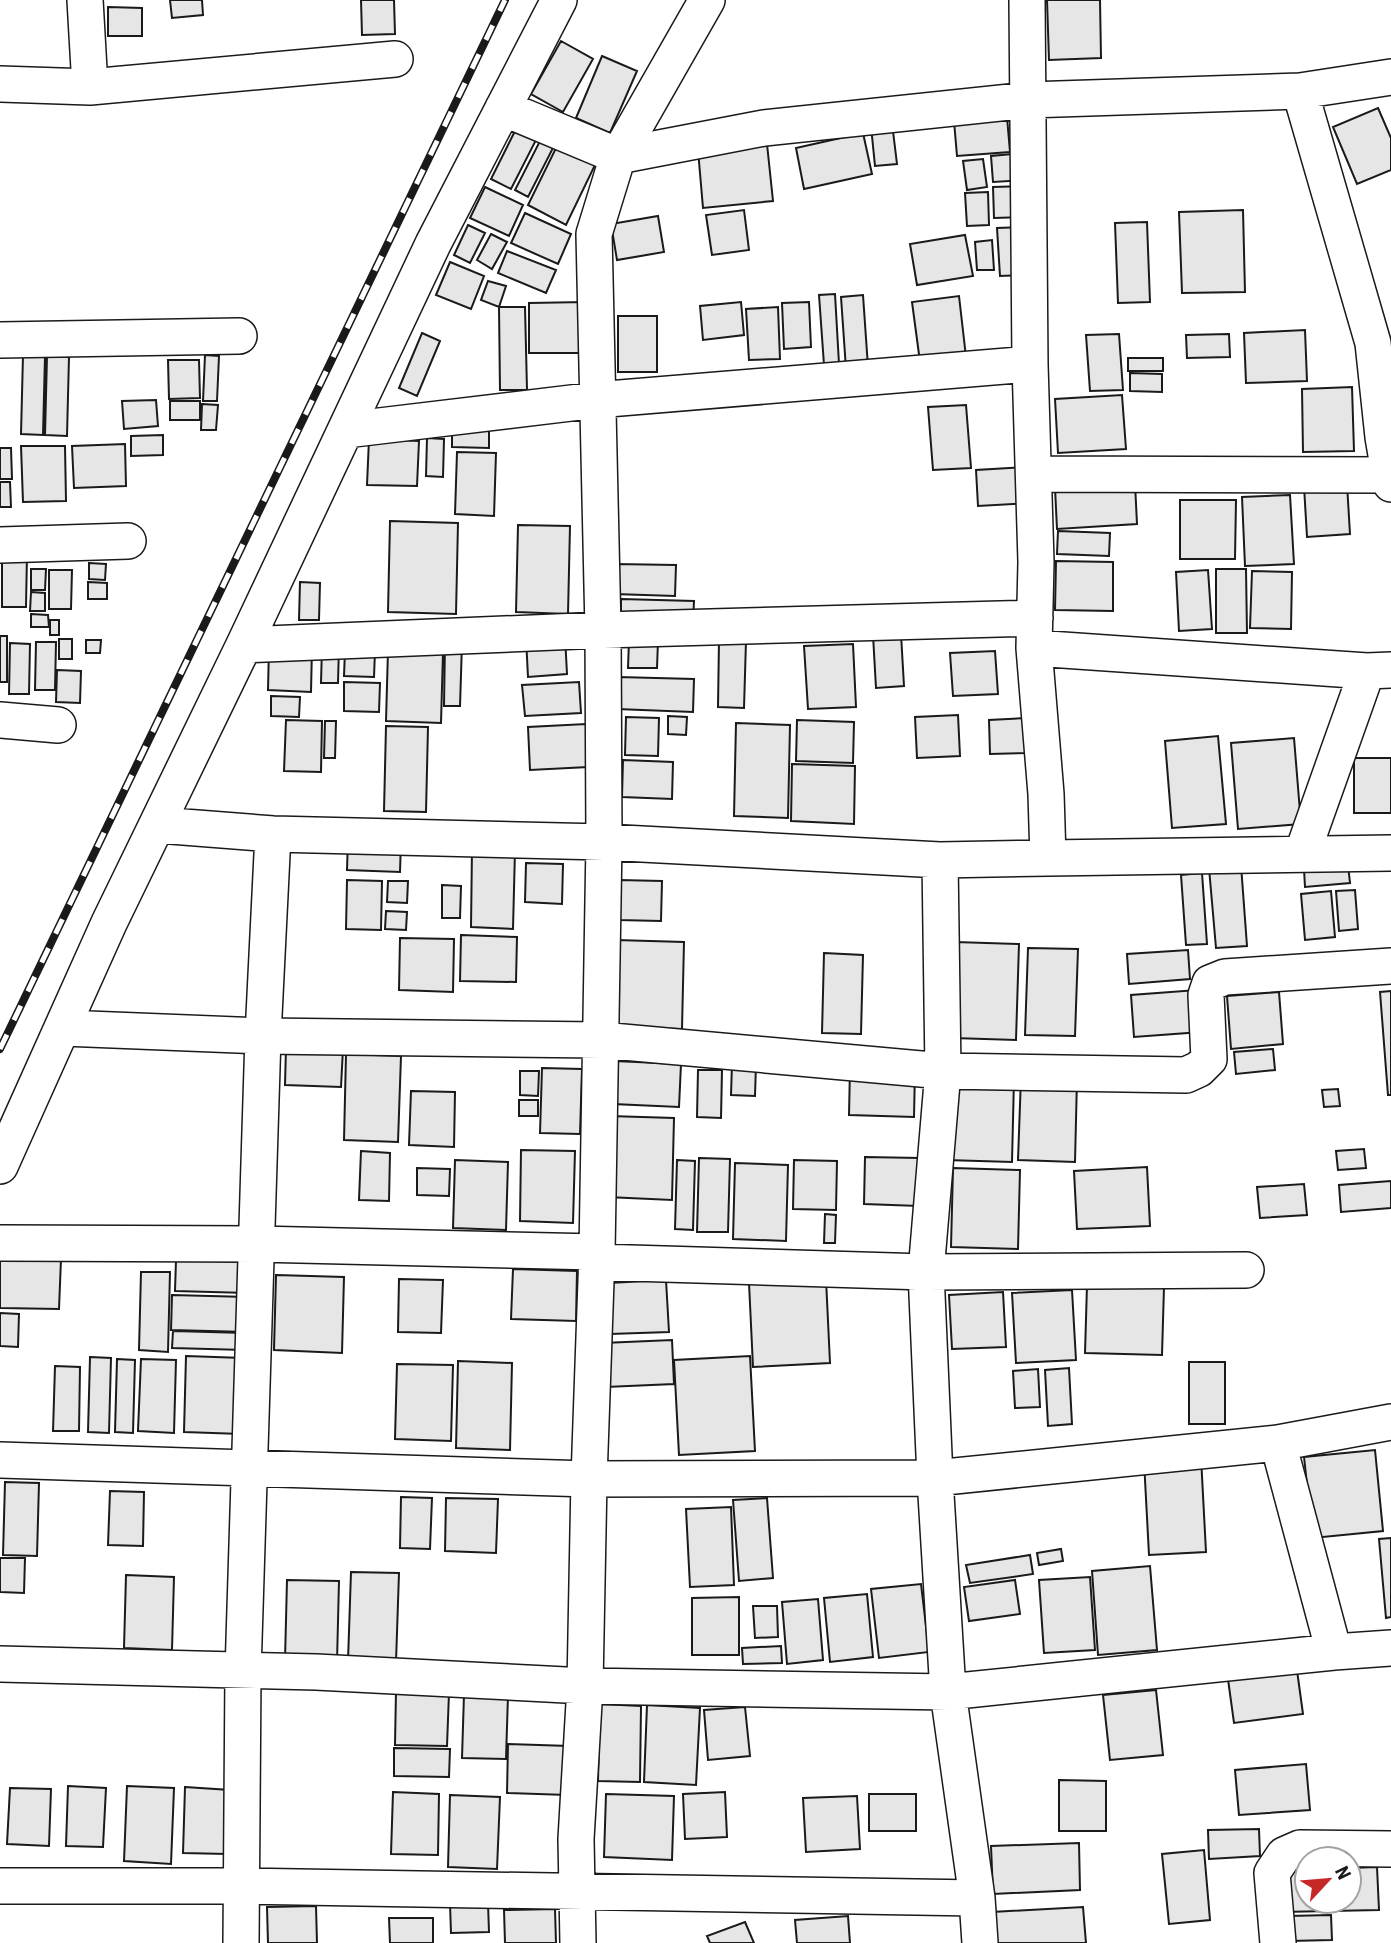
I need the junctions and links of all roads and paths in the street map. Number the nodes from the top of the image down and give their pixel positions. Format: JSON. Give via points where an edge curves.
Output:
{"nodes":[{"id":1,"x":85,"y":0,"type":"edge"},
{"id":2,"x":559,"y":0,"type":"edge"},
{"id":3,"x":707,"y":0,"type":"edge"},
{"id":4,"x":1027,"y":0,"type":"edge"},
{"id":5,"x":395,"y":59,"type":"dead end"},
{"id":6,"x":1391,"y":77,"type":"edge"},
{"id":7,"x":0,"y":84,"type":"edge"},
{"id":8,"x":90,"y":87,"type":"junction"},
{"id":9,"x":1300,"y":90,"type":"junction"},
{"id":10,"x":1028,"y":100,"type":"junction"},
{"id":11,"x":503,"y":108,"type":"junction"},
{"id":12,"x":618,"y":156,"type":"junction"},
{"id":13,"x":239,"y":336,"type":"dead end"},
{"id":14,"x":0,"y":340,"type":"edge"},
{"id":15,"x":1030,"y":364,"type":"junction"},
{"id":16,"x":596,"y":400,"type":"junction"},
{"id":17,"x":345,"y":429,"type":"junction"},
{"id":18,"x":1034,"y":474,"type":"junction"},
{"id":19,"x":1390,"y":478,"type":"edge"},
{"id":20,"x":128,"y":541,"type":"dead end"},
{"id":21,"x":0,"y":545,"type":"edge"},
{"id":22,"x":603,"y":630,"type":"junction"},
{"id":23,"x":1035,"y":633,"type":"junction"},
{"id":24,"x":244,"y":646,"type":"junction"},
{"id":25,"x":1379,"y":670,"type":"edge"},
{"id":26,"x":0,"y":720,"type":"edge"},
{"id":27,"x":58,"y":725,"type":"dead end"},
{"id":28,"x":158,"y":825,"type":"junction"},
{"id":29,"x":273,"y":834,"type":"junction"},
{"id":30,"x":604,"y":842,"type":"junction"},
{"id":31,"x":1391,"y":853,"type":"edge"},
{"id":32,"x":1302,"y":854,"type":"junction"},
{"id":33,"x":1048,"y":858,"type":"junction"},
{"id":34,"x":940,"y":860,"type":"junction"},
{"id":35,"x":1391,"y":966,"type":"edge"},
{"id":36,"x":62,"y":1028,"type":"junction"},
{"id":37,"x":262,"y":1036,"type":"junction"},
{"id":38,"x":601,"y":1040,"type":"junction"},
{"id":39,"x":943,"y":1071,"type":"junction"},
{"id":40,"x":0,"y":1166,"type":"edge"},
{"id":41,"x":0,"y":1242,"type":"edge"},
{"id":42,"x":257,"y":1244,"type":"junction"},
{"id":43,"x":597,"y":1257,"type":"junction"},
{"id":44,"x":1246,"y":1270,"type":"dead end"},
{"id":45,"x":926,"y":1272,"type":"junction"},
{"id":46,"x":1391,"y":1422,"type":"edge"},
{"id":47,"x":1278,"y":1443,"type":"junction"},
{"id":48,"x":0,"y":1460,"type":"edge"},
{"id":49,"x":250,"y":1468,"type":"junction"},
{"id":50,"x":935,"y":1478,"type":"junction"},
{"id":51,"x":589,"y":1479,"type":"junction"},
{"id":52,"x":1391,"y":1648,"type":"edge"},
{"id":53,"x":1334,"y":1652,"type":"junction"},
{"id":54,"x":0,"y":1664,"type":"edge"},
{"id":55,"x":243,"y":1672,"type":"junction"},
{"id":56,"x":585,"y":1686,"type":"junction"},
{"id":57,"x":948,"y":1692,"type":"junction"},
{"id":58,"x":1391,"y":1849,"type":"edge"},
{"id":59,"x":0,"y":1886,"type":"edge"},
{"id":60,"x":242,"y":1886,"type":"junction"},
{"id":61,"x":577,"y":1891,"type":"junction"},
{"id":62,"x":977,"y":1898,"type":"junction"},
{"id":63,"x":241,"y":1943,"type":"edge"},
{"id":64,"x":578,"y":1943,"type":"edge"},
{"id":65,"x":980,"y":1943,"type":"edge"},
{"id":66,"x":1278,"y":1943,"type":"edge"}],
"edges":[{"from":1,"to":8,"type":"street"},
{"from":2,"to":11,"type":"street"},
{"from":3,"to":12,"type":"street"},
{"from":4,"to":10,"type":"street"},
{"from":5,"to":8,"type":"street"},
{"from":6,"to":9,"type":"street"},
{"from":7,"to":8,"type":"street"},
{"from":9,"to":10,"type":"street"},
{"from":9,"to":19,"type":"street","via":[[1373,343]]},
{"from":10,"to":12,"type":"street","via":[[764,128]]},
{"from":10,"to":15,"type":"street"},
{"from":11,"to":12,"type":"street"},
{"from":11,"to":17,"type":"street"},
{"from":12,"to":16,"type":"street","via":[[594,234]]},
{"from":13,"to":14,"type":"street"},
{"from":15,"to":16,"type":"street"},
{"from":15,"to":18,"type":"street"},
{"from":16,"to":17,"type":"street"},
{"from":16,"to":22,"type":"street"},
{"from":17,"to":24,"type":"street"},
{"from":18,"to":19,"type":"street"},
{"from":18,"to":23,"type":"street"},
{"from":20,"to":21,"type":"street"},
{"from":22,"to":23,"type":"street"},
{"from":22,"to":24,"type":"street"},
{"from":22,"to":30,"type":"street"},
{"from":23,"to":25,"type":"street"},
{"from":23,"to":33,"type":"street"},
{"from":24,"to":28,"type":"street"},
{"from":25,"to":32,"type":"street"},
{"from":26,"to":27,"type":"street"},
{"from":28,"to":29,"type":"street"},
{"from":28,"to":36,"type":"street"},
{"from":29,"to":30,"type":"street"},
{"from":29,"to":37,"type":"street"},
{"from":30,"to":34,"type":"street"},
{"from":30,"to":38,"type":"street"},
{"from":31,"to":32,"type":"street"},
{"from":32,"to":33,"type":"street"},
{"from":33,"to":34,"type":"street"},
{"from":34,"to":39,"type":"street"},
{"from":35,"to":39,"type":"street","via":[[1225,977],[1210,983],[1206,995],[1209,1059],[1186,1075]]},
{"from":36,"to":37,"type":"street"},
{"from":36,"to":40,"type":"street"},
{"from":37,"to":38,"type":"street"},
{"from":37,"to":42,"type":"street"},
{"from":38,"to":39,"type":"street"},
{"from":38,"to":43,"type":"street"},
{"from":39,"to":45,"type":"street"},
{"from":41,"to":42,"type":"street"},
{"from":42,"to":43,"type":"street"},
{"from":42,"to":49,"type":"street"},
{"from":43,"to":45,"type":"street"},
{"from":43,"to":51,"type":"street"},
{"from":44,"to":45,"type":"street"},
{"from":45,"to":50,"type":"street"},
{"from":46,"to":47,"type":"street"},
{"from":47,"to":50,"type":"street"},
{"from":47,"to":53,"type":"street"},
{"from":48,"to":49,"type":"street"},
{"from":49,"to":51,"type":"street"},
{"from":49,"to":55,"type":"street"},
{"from":50,"to":51,"type":"street"},
{"from":50,"to":57,"type":"street"},
{"from":51,"to":56,"type":"street"},
{"from":52,"to":53,"type":"street"},
{"from":53,"to":57,"type":"street"},
{"from":54,"to":55,"type":"street"},
{"from":55,"to":56,"type":"street"},
{"from":55,"to":60,"type":"street"},
{"from":56,"to":57,"type":"street"},
{"from":56,"to":61,"type":"street"},
{"from":57,"to":62,"type":"street"},
{"from":58,"to":66,"type":"street","via":[[1300,1847],[1284,1855],[1272,1873]]},
{"from":59,"to":60,"type":"street"},
{"from":60,"to":61,"type":"street"},
{"from":60,"to":63,"type":"street"},
{"from":61,"to":62,"type":"street"},
{"from":61,"to":64,"type":"street"},
{"from":62,"to":65,"type":"street"}]}
